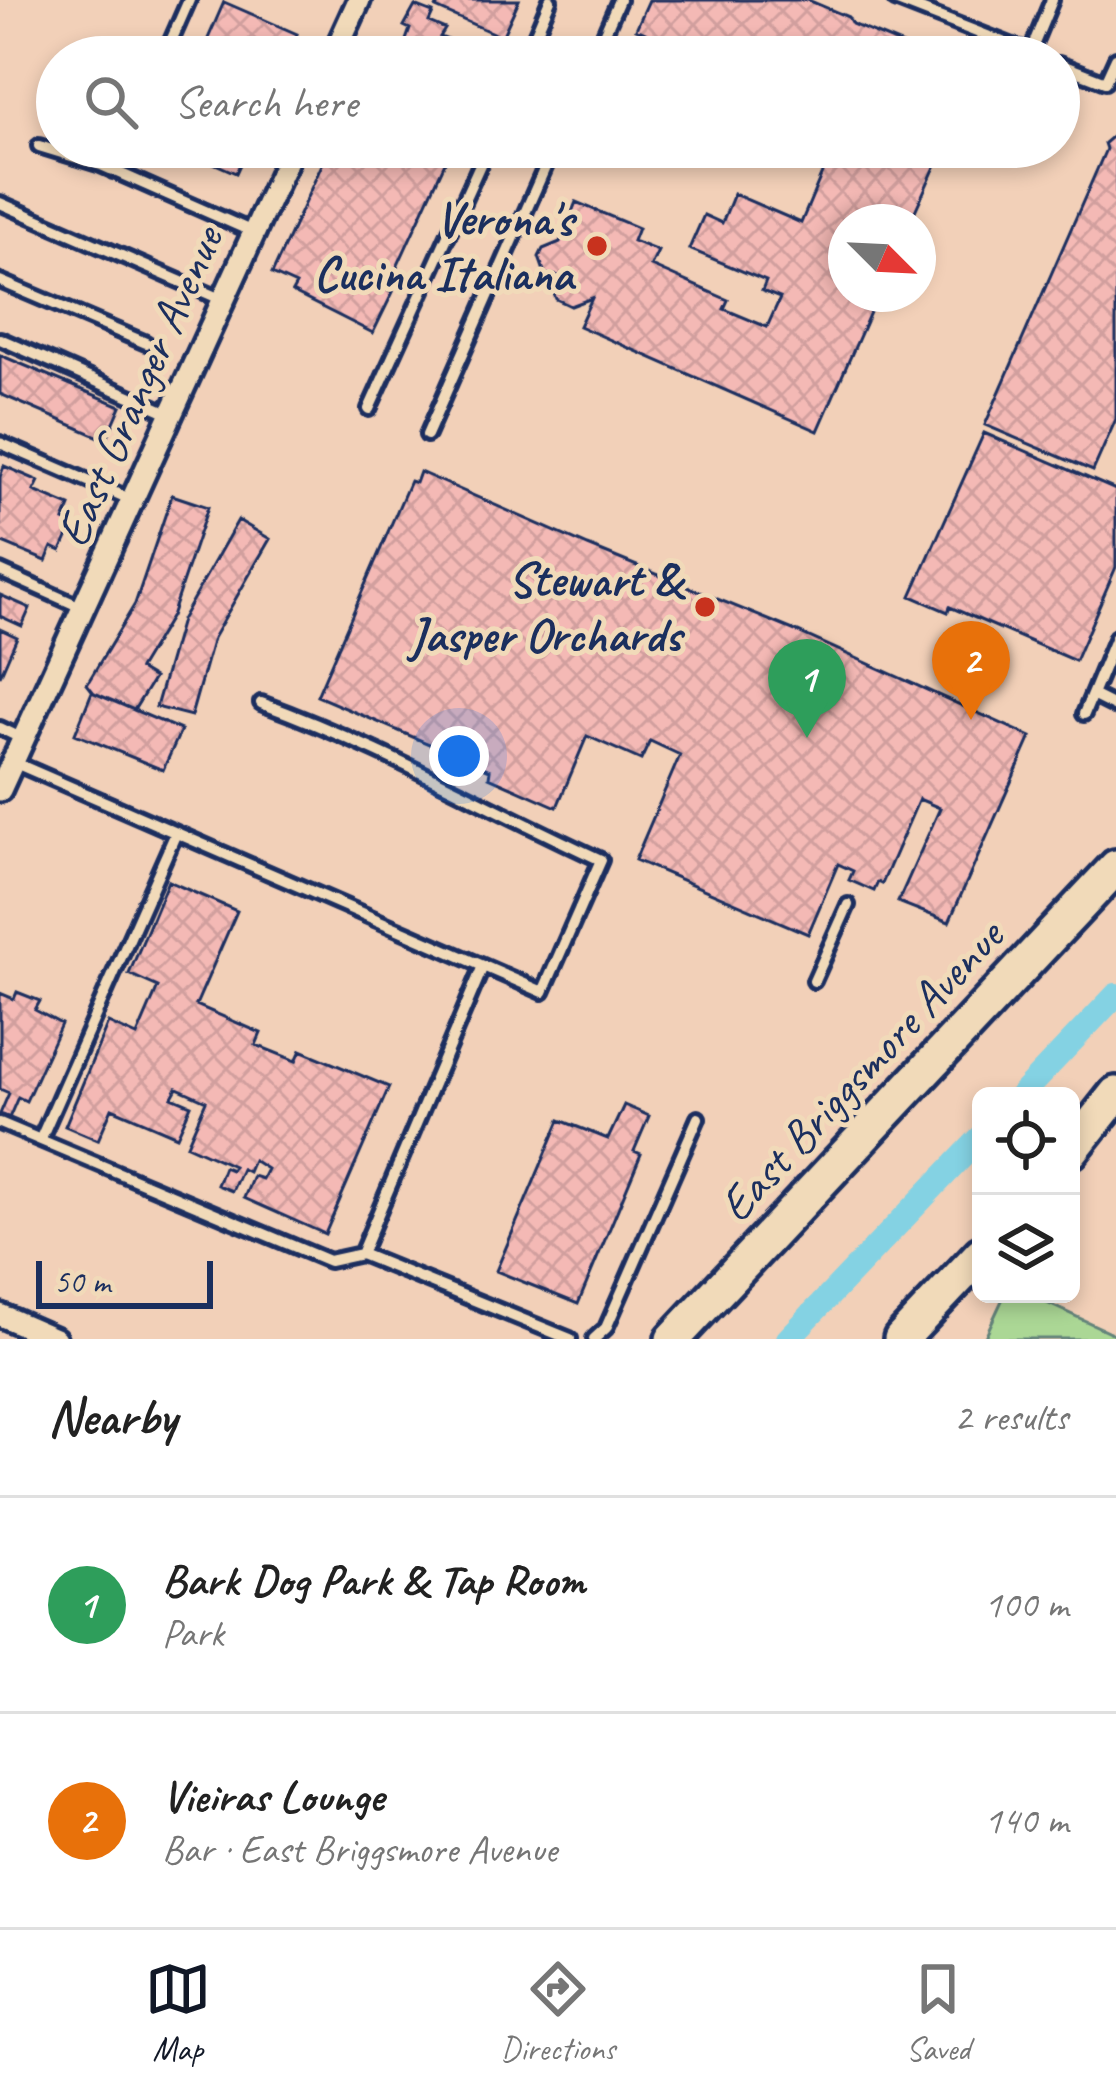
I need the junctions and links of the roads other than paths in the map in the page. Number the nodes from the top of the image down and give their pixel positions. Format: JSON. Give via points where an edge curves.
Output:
{"nodes":[{"id":1,"x":189,"y":0,"type":"edge"},
{"id":2,"x":359,"y":0,"type":"edge"},
{"id":3,"x":550,"y":0,"type":"edge"},
{"id":4,"x":619,"y":0,"type":"edge"},
{"id":5,"x":895,"y":0,"type":"edge"},
{"id":6,"x":1052,"y":0,"type":"edge"},
{"id":7,"x":173,"y":36,"type":"edge"},
{"id":8,"x":343,"y":36,"type":"edge"},
{"id":9,"x":535,"y":36,"type":"edge"},
{"id":10,"x":603,"y":36,"type":"edge"},
{"id":11,"x":987,"y":36,"type":"edge"},
{"id":12,"x":1041,"y":36,"type":"edge"},
{"id":13,"x":1116,"y":58,"type":"edge"},
{"id":14,"x":1080,"y":72,"type":"edge"},
{"id":15,"x":104,"y":168,"type":"edge"},
{"id":16,"x":114,"y":168,"type":"edge"},
{"id":17,"x":283,"y":168,"type":"edge"},
{"id":18,"x":478,"y":168,"type":"edge"},
{"id":19,"x":545,"y":168,"type":"edge"},
{"id":20,"x":113,"y":171,"type":"junction"},
{"id":21,"x":0,"y":203,"type":"edge"},
{"id":22,"x":254,"y":232,"type":"junction"},
{"id":23,"x":0,"y":281,"type":"edge"},
{"id":24,"x":223,"y":300,"type":"junction"},
{"id":25,"x":0,"y":338,"type":"edge"},
{"id":26,"x":146,"y":344,"type":"dead end"},
{"id":27,"x":369,"y":409,"type":"dead end"},
{"id":28,"x":171,"y":414,"type":"junction"},
{"id":29,"x":428,"y":436,"type":"dead end"},
{"id":30,"x":0,"y":443,"type":"edge"},
{"id":31,"x":132,"y":500,"type":"junction"},
{"id":32,"x":0,"y":571,"type":"edge"},
{"id":33,"x":82,"y":608,"type":"junction"},
{"id":34,"x":1116,"y":637,"type":"edge"},
{"id":35,"x":1110,"y":669,"type":"edge"},
{"id":36,"x":1092,"y":695,"type":"junction"},
{"id":37,"x":261,"y":704,"type":"dead end"},
{"id":38,"x":1116,"y":706,"type":"edge"},
{"id":39,"x":1084,"y":714,"type":"dead end"},
{"id":40,"x":0,"y":728,"type":"edge"},
{"id":41,"x":23,"y":739,"type":"junction"},
{"id":42,"x":13,"y":762,"type":"junction"},
{"id":43,"x":0,"y":790,"type":"edge"},
{"id":44,"x":176,"y":833,"type":"junction"},
{"id":45,"x":1116,"y":867,"type":"edge"},
{"id":46,"x":848,"y":904,"type":"dead end"},
{"id":47,"x":483,"y":966,"type":"junction"},
{"id":48,"x":814,"y":981,"type":"dead end"},
{"id":49,"x":1116,"y":1094,"type":"edge"},
{"id":50,"x":698,"y":1118,"type":"dead end"},
{"id":51,"x":0,"y":1123,"type":"edge"},
{"id":52,"x":41,"y":1138,"type":"junction"},
{"id":53,"x":1080,"y":1140,"type":"edge"},
{"id":54,"x":361,"y":1254,"type":"junction"},
{"id":55,"x":972,"y":1264,"type":"edge"},
{"id":56,"x":0,"y":1315,"type":"edge"},
{"id":57,"x":55,"y":1339,"type":"edge"},
{"id":58,"x":570,"y":1339,"type":"edge"},
{"id":59,"x":594,"y":1339,"type":"edge"},
{"id":60,"x":673,"y":1339,"type":"edge"},
{"id":61,"x":901,"y":1339,"type":"edge"}],
"edges":[{"from":1,"to":7,"type":"lane"},
{"from":2,"to":8,"type":"street"},
{"from":3,"to":9,"type":"lane"},
{"from":4,"to":10,"type":"lane"},
{"from":5,"to":11,"type":"lane"},
{"from":6,"to":12,"type":"lane"},
{"from":13,"to":14,"type":"lane","via":[[1105,82]]},
{"from":15,"to":20,"type":"lane"},
{"from":16,"to":20,"type":"lane"},
{"from":17,"to":22,"type":"street","name":"East Granger Avenue"},
{"from":18,"to":27,"type":"lane"},
{"from":19,"to":29,"type":"lane"},
{"from":20,"to":22,"type":"lane"},
{"from":21,"to":24,"type":"lane"},
{"from":22,"to":24,"type":"street","name":"East Granger Avenue"},
{"from":23,"to":26,"type":"lane"},
{"from":24,"to":28,"type":"street","name":"East Granger Avenue"},
{"from":25,"to":28,"type":"lane"},
{"from":28,"to":31,"type":"street","name":"East Granger Avenue"},
{"from":30,"to":31,"type":"lane"},
{"from":31,"to":33,"type":"street","name":"East Granger Avenue"},
{"from":32,"to":33,"type":"lane"},
{"from":33,"to":41,"type":"street","name":"East Granger Avenue"},
{"from":34,"to":35,"type":"lane"},
{"from":35,"to":36,"type":"lane"},
{"from":36,"to":38,"type":"lane"},
{"from":36,"to":39,"type":"lane"},
{"from":37,"to":47,"type":"lane","via":[[381,751],[602,860],[543,992]]},
{"from":40,"to":41,"type":"lane"},
{"from":41,"to":42,"type":"street","name":"East Granger Avenue"},
{"from":42,"to":43,"type":"street","name":"East Granger Avenue"},
{"from":42,"to":44,"type":"lane"},
{"from":44,"to":47,"type":"lane"},
{"from":44,"to":52,"type":"lane"},
{"from":45,"to":60,"type":"main road","name":"East Briggsmore Avenue"},
{"from":46,"to":48,"type":"lane"},
{"from":47,"to":54,"type":"lane"},
{"from":49,"to":53,"type":"main road"},
{"from":50,"to":59,"type":"lane","via":[[606,1328]]},
{"from":51,"to":52,"type":"lane"},
{"from":52,"to":54,"type":"lane","via":[[329,1261]]},
{"from":54,"to":58,"type":"lane"},
{"from":55,"to":61,"type":"main road"},
{"from":56,"to":57,"type":"street"}]}
